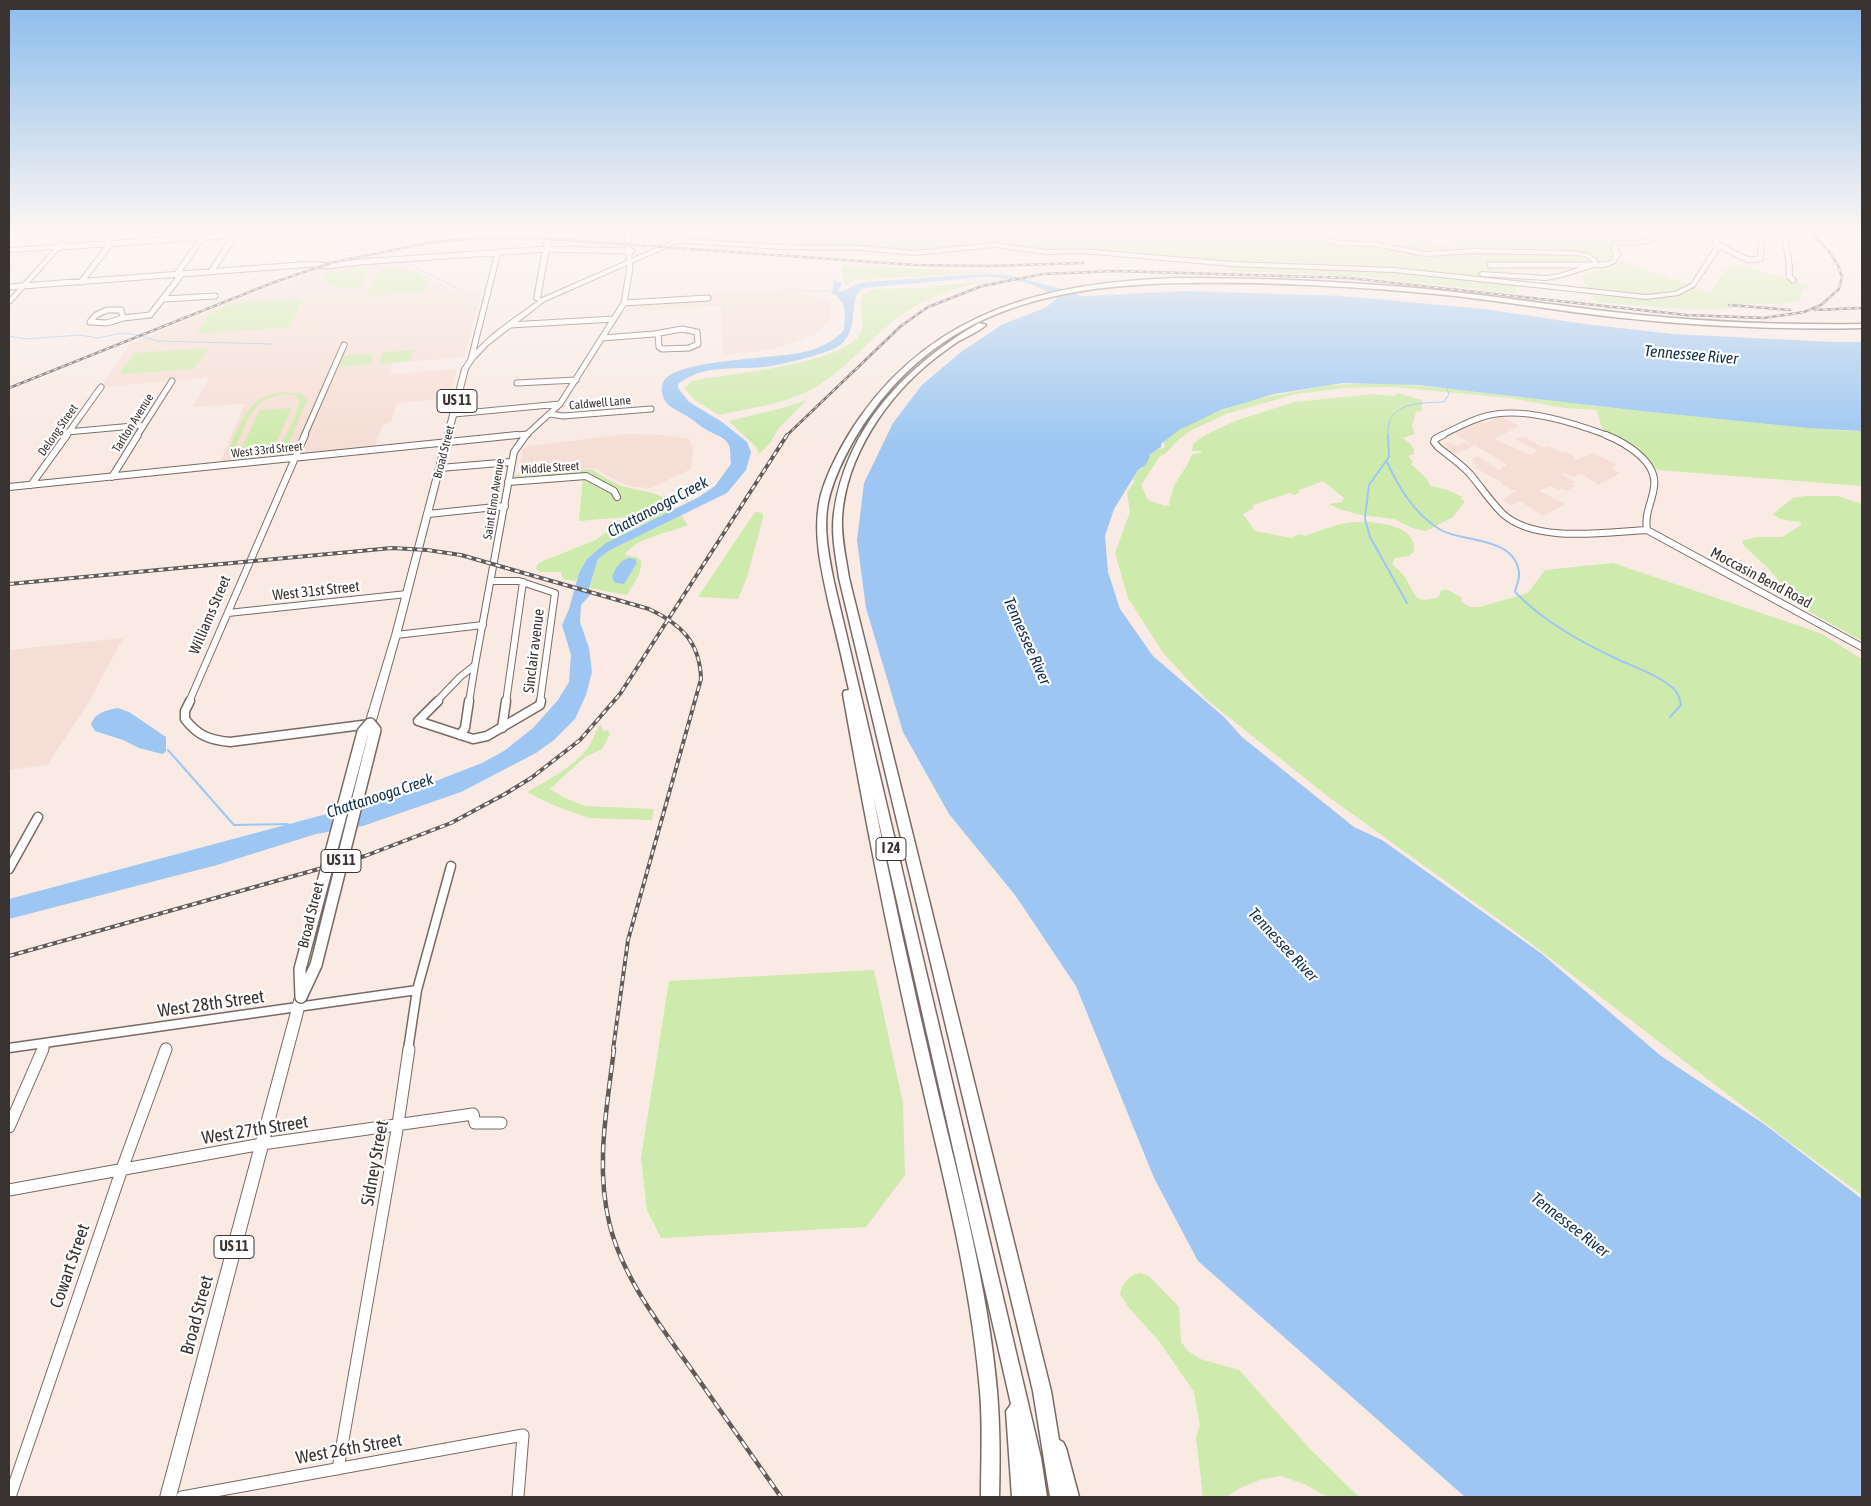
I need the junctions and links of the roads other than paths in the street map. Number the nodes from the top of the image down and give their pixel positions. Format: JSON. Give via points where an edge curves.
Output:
{"nodes":[{"id":1,"x":160,"y":303,"type":"edge"},
{"id":2,"x":485,"y":303,"type":"edge"},
{"id":3,"x":539,"y":303,"type":"edge"},
{"id":4,"x":623,"y":303,"type":"edge"},
{"id":5,"x":1027,"y":303,"type":"edge"},
{"id":6,"x":1032,"y":303,"type":"edge"},
{"id":7,"x":1487,"y":303,"type":"edge"},
{"id":8,"x":1532,"y":303,"type":"edge"},
{"id":9,"x":122,"y":318,"type":"junction"},
{"id":10,"x":614,"y":319,"type":"junction"},
{"id":11,"x":510,"y":325,"type":"junction"},
{"id":12,"x":1862,"y":326,"type":"edge"},
{"id":13,"x":1862,"y":332,"type":"edge"},
{"id":14,"x":658,"y":334,"type":"junction"},
{"id":15,"x":602,"y":338,"type":"junction"},
{"id":16,"x":344,"y":345,"type":"dead end"},
{"id":17,"x":471,"y":359,"type":"junction"},
{"id":18,"x":576,"y":380,"type":"junction"},
{"id":19,"x":172,"y":381,"type":"dead end"},
{"id":20,"x":517,"y":383,"type":"dead end"},
{"id":21,"x":101,"y":386,"type":"dead end"},
{"id":22,"x":560,"y":404,"type":"junction"},
{"id":23,"x":652,"y":409,"type":"dead end"},
{"id":24,"x":454,"y":414,"type":"junction"},
{"id":25,"x":550,"y":414,"type":"junction"},
{"id":26,"x":144,"y":425,"type":"junction"},
{"id":27,"x":68,"y":432,"type":"junction"},
{"id":28,"x":528,"y":434,"type":"junction"},
{"id":29,"x":446,"y":443,"type":"junction"},
{"id":30,"x":295,"y":459,"type":"junction"},
{"id":31,"x":511,"y":462,"type":"junction"},
{"id":32,"x":440,"y":468,"type":"junction"},
{"id":33,"x":112,"y":477,"type":"junction"},
{"id":34,"x":508,"y":482,"type":"junction"},
{"id":35,"x":31,"y":485,"type":"junction"},
{"id":36,"x":9,"y":487,"type":"edge"},
{"id":37,"x":617,"y":497,"type":"dead end"},
{"id":38,"x":505,"y":506,"type":"junction"},
{"id":39,"x":428,"y":514,"type":"junction"},
{"id":40,"x":1647,"y":530,"type":"junction"},
{"id":41,"x":491,"y":580,"type":"junction"},
{"id":42,"x":523,"y":582,"type":"junction"},
{"id":43,"x":407,"y":594,"type":"junction"},
{"id":44,"x":228,"y":613,"type":"junction"},
{"id":45,"x":483,"y":625,"type":"junction"},
{"id":46,"x":396,"y":635,"type":"junction"},
{"id":47,"x":1862,"y":647,"type":"edge"},
{"id":48,"x":475,"y":665,"type":"junction"},
{"id":49,"x":851,"y":676,"type":"junction"},
{"id":50,"x":370,"y":724,"type":"junction"},
{"id":51,"x":502,"y":728,"type":"junction"},
{"id":52,"x":460,"y":735,"type":"junction"},
{"id":53,"x":38,"y":817,"type":"dead end"},
{"id":54,"x":451,"y":866,"type":"dead end"},
{"id":55,"x":9,"y":869,"type":"edge"},
{"id":56,"x":416,"y":990,"type":"junction"},
{"id":57,"x":300,"y":1002,"type":"junction"},
{"id":58,"x":46,"y":1043,"type":"junction"},
{"id":59,"x":9,"y":1048,"type":"edge"},
{"id":60,"x":166,"y":1048,"type":"dead end"},
{"id":61,"x":501,"y":1122,"type":"dead end"},
{"id":62,"x":398,"y":1124,"type":"junction"},
{"id":63,"x":9,"y":1127,"type":"edge"},
{"id":64,"x":262,"y":1144,"type":"junction"},
{"id":65,"x":122,"y":1170,"type":"junction"},
{"id":66,"x":9,"y":1190,"type":"edge"},
{"id":67,"x":1012,"y":1375,"type":"junction"},
{"id":68,"x":1042,"y":1391,"type":"junction"},
{"id":69,"x":338,"y":1469,"type":"junction"},
{"id":70,"x":10,"y":1497,"type":"edge"},
{"id":71,"x":168,"y":1497,"type":"edge"},
{"id":72,"x":182,"y":1497,"type":"edge"},
{"id":73,"x":518,"y":1497,"type":"edge"},
{"id":74,"x":990,"y":1497,"type":"edge"},
{"id":75,"x":1021,"y":1497,"type":"edge"},
{"id":76,"x":1038,"y":1497,"type":"edge"},
{"id":77,"x":1059,"y":1497,"type":"edge"},
{"id":78,"x":1070,"y":1497,"type":"edge"}],
"edges":[{"from":1,"to":9,"type":"street","via":[[150,315]]},
{"from":2,"to":17,"type":"street"},
{"from":3,"to":11,"type":"main road","name":"Broad Street","number":"US 11"},
{"from":4,"to":10,"type":"street","name":"Saint Elmo Avenue"},
{"from":5,"to":49,"type":"highway","number":"I 24","via":[[990,314],[961,328],[911,363],[882,394],[845,446],[822,508],[829,582]]},
{"from":6,"to":68,"type":"highway","number":"I 24","via":[[976,328],[938,352],[902,384],[875,419],[857,450],[844,486],[838,532],[844,578]]},
{"from":7,"to":13,"type":"highway","number":"I 24","via":[[1684,326],[1768,332]]},
{"from":8,"to":12,"type":"highway","number":"I 24","via":[[1696,322],[1790,327]]},
{"from":9,"to":9,"type":"street","via":[[121,310],[101,311],[90,322]]},
{"from":10,"to":11,"type":"street"},
{"from":10,"to":15,"type":"street","name":"Saint Elmo Avenue"},
{"from":11,"to":17,"type":"main road","name":"Broad Street","number":"US 11"},
{"from":14,"to":14,"type":"street","via":[[662,349],[689,348],[698,344],[695,330]]},
{"from":14,"to":15,"type":"street"},
{"from":15,"to":18,"type":"street","name":"Saint Elmo Avenue"},
{"from":16,"to":30,"type":"street","name":"Williams Street"},
{"from":17,"to":24,"type":"main road","name":"Broad Street","number":"US 11","via":[[465,369]]},
{"from":18,"to":20,"type":"street"},
{"from":18,"to":22,"type":"street","name":"Saint Elmo Avenue"},
{"from":19,"to":26,"type":"street","name":"Tarlton Avenue"},
{"from":21,"to":27,"type":"street","name":"Delong Street"},
{"from":22,"to":24,"type":"street"},
{"from":22,"to":25,"type":"street","name":"Saint Elmo Avenue"},
{"from":23,"to":25,"type":"street","name":"Caldwell Lane","via":[[564,416]]},
{"from":24,"to":29,"type":"main road","name":"Broad Street","number":"US 11"},
{"from":25,"to":28,"type":"street","name":"Saint Elmo Avenue"},
{"from":26,"to":27,"type":"street"},
{"from":26,"to":33,"type":"street","name":"Tarlton Avenue"},
{"from":27,"to":35,"type":"street","name":"Delong Street"},
{"from":28,"to":29,"type":"street","name":"West 33rd Street"},
{"from":28,"to":31,"type":"street","name":"Saint Elmo Avenue","via":[[517,446]]},
{"from":29,"to":30,"type":"street","name":"West 33rd Street"},
{"from":29,"to":32,"type":"main road","name":"Broad Street","number":"US 11"},
{"from":30,"to":33,"type":"street","name":"West 33rd Street"},
{"from":30,"to":44,"type":"street","name":"Williams Street"},
{"from":31,"to":32,"type":"street"},
{"from":31,"to":34,"type":"street","name":"Saint Elmo Avenue"},
{"from":32,"to":39,"type":"main road","name":"Broad Street","number":"US 11"},
{"from":33,"to":35,"type":"street","name":"West 33rd Street"},
{"from":34,"to":37,"type":"street","name":"Middle Street","via":[[586,476],[614,491]]},
{"from":34,"to":38,"type":"street","name":"Saint Elmo Avenue"},
{"from":35,"to":36,"type":"street","name":"West 33rd Street"},
{"from":38,"to":39,"type":"street"},
{"from":38,"to":41,"type":"street","name":"Saint Elmo Avenue"},
{"from":39,"to":43,"type":"main road","name":"Broad Street","number":"US 11"},
{"from":40,"to":40,"type":"street","via":[[1645,517],[1655,485],[1652,472],[1636,454],[1600,432],[1549,417],[1519,413],[1482,417],[1435,438],[1438,447],[1469,473],[1502,513],[1516,522],[1562,534]]},
{"from":40,"to":47,"type":"street","name":"Moccasin Bend Road"},
{"from":41,"to":42,"type":"street","name":"Sinclair avenue"},
{"from":41,"to":45,"type":"street","name":"Saint Elmo Avenue"},
{"from":42,"to":51,"type":"street"},
{"from":42,"to":51,"type":"street","name":"Sinclair avenue","via":[[555,593],[540,705]]},
{"from":43,"to":44,"type":"street","name":"West 31st Street"},
{"from":43,"to":46,"type":"main road","name":"Broad Street","number":"US 11"},
{"from":44,"to":50,"type":"street","name":"Williams Street","via":[[185,711],[185,719],[199,735],[208,740],[230,742]]},
{"from":45,"to":46,"type":"street"},
{"from":45,"to":48,"type":"street","name":"Saint Elmo Avenue"},
{"from":46,"to":50,"type":"main road","name":"Broad Street","number":"US 11"},
{"from":48,"to":52,"type":"street","name":"Saint Elmo Avenue","via":[[465,728]]},
{"from":48,"to":52,"type":"street","name":"Sinclair avenue","via":[[418,721]]},
{"from":49,"to":67,"type":"highway","number":"I 24"},
{"from":49,"to":74,"type":"highway","via":[[847,690],[896,945],[979,1309],[991,1409]]},
{"from":50,"to":57,"type":"main road","name":"Broad Street","number":"US 11","bridge":true,"via":[[375,730],[316,965]]},
{"from":51,"to":52,"type":"street","name":"Sinclair avenue","via":[[474,739]]},
{"from":53,"to":55,"type":"street"},
{"from":54,"to":56,"type":"street","name":"Sidney Street"},
{"from":56,"to":57,"type":"street","name":"West 28th Street"},
{"from":56,"to":62,"type":"street","name":"Sidney Street"},
{"from":57,"to":58,"type":"street","name":"West 28th Street"},
{"from":57,"to":64,"type":"main road","name":"Broad Street","number":"US 11"},
{"from":58,"to":59,"type":"street","name":"West 28th Street"},
{"from":58,"to":63,"type":"street"},
{"from":60,"to":65,"type":"street","name":"Cowart Street"},
{"from":61,"to":62,"type":"street","name":"West 27th Street","via":[[476,1123],[473,1114]]},
{"from":62,"to":64,"type":"street","name":"West 27th Street"},
{"from":62,"to":69,"type":"street","name":"Sidney Street"},
{"from":64,"to":65,"type":"street","name":"West 27th Street"},
{"from":64,"to":71,"type":"main road","name":"Broad Street","number":"US 11"},
{"from":65,"to":66,"type":"street","name":"West 27th Street"},
{"from":65,"to":70,"type":"street","name":"Cowart Street"},
{"from":67,"to":75,"type":"highway"},
{"from":67,"to":76,"type":"highway","number":"I 24"},
{"from":68,"to":77,"type":"highway","number":"I 24"},
{"from":68,"to":78,"type":"highway"},
{"from":69,"to":72,"type":"street","name":"West 26th Street"},
{"from":69,"to":73,"type":"street","name":"West 26th Street","via":[[523,1435]]}]}
